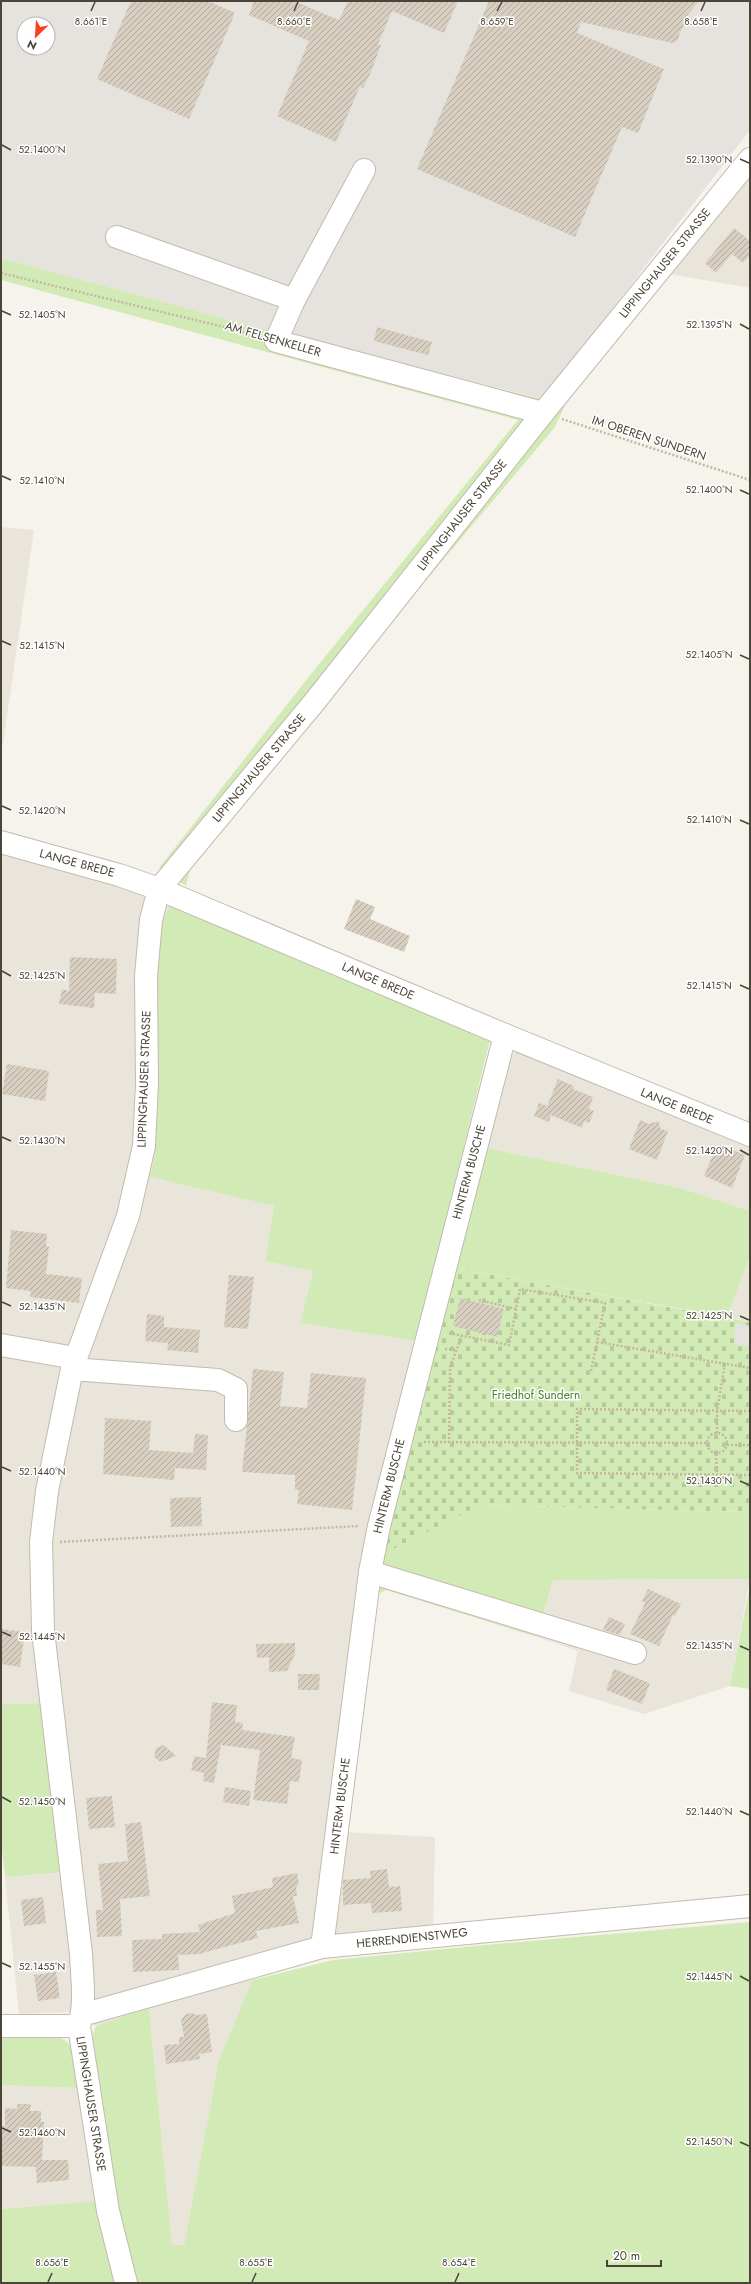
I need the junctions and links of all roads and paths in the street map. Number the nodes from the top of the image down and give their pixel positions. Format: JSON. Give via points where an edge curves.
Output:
{"nodes":[{"id":1,"x":750,"y":159,"type":"edge"},
{"id":2,"x":364,"y":170,"type":"dead end"},
{"id":3,"x":117,"y":237,"type":"dead end"},
{"id":4,"x":1,"y":273,"type":"edge"},
{"id":5,"x":294,"y":300,"type":"junction"},
{"id":6,"x":276,"y":341,"type":"junction"},
{"id":7,"x":543,"y":413,"type":"junction"},
{"id":8,"x":750,"y":480,"type":"edge"},
{"id":9,"x":1,"y":842,"type":"edge"},
{"id":10,"x":159,"y":889,"type":"junction"},
{"id":11,"x":505,"y":1035,"type":"junction"},
{"id":12,"x":750,"y":1135,"type":"edge"},
{"id":13,"x":479,"y":1300,"type":"dead end"},
{"id":14,"x":516,"y":1309,"type":"junction"},
{"id":15,"x":597,"y":1342,"type":"junction"},
{"id":16,"x":1,"y":1345,"type":"edge"},
{"id":17,"x":724,"y":1363,"type":"junction"},
{"id":18,"x":73,"y":1364,"type":"junction"},
{"id":19,"x":750,"y":1368,"type":"edge"},
{"id":20,"x":591,"y":1371,"type":"dead end"},
{"id":21,"x":717,"y":1411,"type":"junction"},
{"id":22,"x":750,"y":1412,"type":"edge"},
{"id":23,"x":236,"y":1420,"type":"dead end"},
{"id":24,"x":717,"y":1433,"type":"junction"},
{"id":25,"x":424,"y":1442,"type":"dead end"},
{"id":26,"x":576,"y":1442,"type":"junction"},
{"id":27,"x":449,"y":1443,"type":"junction"},
{"id":28,"x":707,"y":1443,"type":"junction"},
{"id":29,"x":727,"y":1445,"type":"junction"},
{"id":30,"x":750,"y":1445,"type":"edge"},
{"id":31,"x":716,"y":1454,"type":"junction"},
{"id":32,"x":717,"y":1474,"type":"junction"},
{"id":33,"x":750,"y":1475,"type":"edge"},
{"id":34,"x":379,"y":1526,"type":"junction"},
{"id":35,"x":41,"y":1542,"type":"junction"},
{"id":36,"x":370,"y":1572,"type":"junction"},
{"id":37,"x":635,"y":1653,"type":"dead end"},
{"id":38,"x":750,"y":1906,"type":"edge"},
{"id":39,"x":322,"y":1947,"type":"junction"},
{"id":40,"x":80,"y":2021,"type":"junction"},
{"id":41,"x":1,"y":2026,"type":"edge"},
{"id":42,"x":126,"y":2283,"type":"edge"}],
"edges":[{"from":1,"to":7,"type":"street","name":"LIPPINGHAUSER STRASSE"},
{"from":2,"to":5,"type":"street"},
{"from":3,"to":5,"type":"street"},
{"from":4,"to":6,"type":"path","name":"AM FELSENKELLER","via":[[227,326]]},
{"from":5,"to":6,"type":"street"},
{"from":6,"to":7,"type":"street","name":"AM FELSENKELLER"},
{"from":7,"to":8,"type":"path","name":"IM OBEREN SUNDERN"},
{"from":7,"to":10,"type":"street","name":"LIPPINGHAUSER STRASSE","via":[[316,700]]},
{"from":9,"to":10,"type":"street","name":"LANGE BREDE","via":[[119,875]]},
{"from":10,"to":11,"type":"street","name":"LANGE BREDE"},
{"from":10,"to":18,"type":"street","name":"LIPPINGHAUSER STRASSE","via":[[151,920],[146,976],[147,1083],[144,1146],[128,1216]]},
{"from":11,"to":12,"type":"street","name":"LANGE BREDE"},
{"from":11,"to":34,"type":"street","name":"HINTERM BUSCHE"},
{"from":13,"to":14,"type":"path"},
{"from":14,"to":15,"type":"path","via":[[520,1289],[605,1303]]},
{"from":14,"to":27,"type":"path","via":[[509,1346],[462,1336],[450,1367]]},
{"from":15,"to":17,"type":"path"},
{"from":15,"to":20,"type":"path"},
{"from":16,"to":18,"type":"street"},
{"from":17,"to":19,"type":"path"},
{"from":17,"to":21,"type":"path"},
{"from":18,"to":23,"type":"street","via":[[218,1380],[236,1389]]},
{"from":18,"to":35,"type":"street","name":"LIPPINGHAUSER STRASSE","via":[[47,1491]]},
{"from":21,"to":22,"type":"path"},
{"from":21,"to":24,"type":"path"},
{"from":21,"to":26,"type":"path","via":[[577,1409]]},
{"from":24,"to":28,"type":"path","via":[[710,1436]]},
{"from":24,"to":29,"type":"path","via":[[726,1438]]},
{"from":25,"to":27,"type":"path"},
{"from":26,"to":27,"type":"path"},
{"from":26,"to":28,"type":"path"},
{"from":26,"to":32,"type":"path","via":[[577,1473]]},
{"from":28,"to":31,"type":"path","via":[[710,1451]]},
{"from":29,"to":30,"type":"path"},
{"from":29,"to":31,"type":"path"},
{"from":31,"to":32,"type":"path"},
{"from":32,"to":33,"type":"path"},
{"from":34,"to":35,"type":"path"},
{"from":34,"to":36,"type":"street","name":"HINTERM BUSCHE"},
{"from":35,"to":40,"type":"street","name":"LIPPINGHAUSER STRASSE","via":[[43,1631],[81,1954],[83,1991]]},
{"from":36,"to":37,"type":"street"},
{"from":36,"to":39,"type":"street","name":"HINTERM BUSCHE"},
{"from":38,"to":39,"type":"street","name":"HERRENDIENSTWEG"},
{"from":39,"to":40,"type":"street","name":"HERRENDIENSTWEG"},
{"from":40,"to":41,"type":"street","name":"HERRENDIENSTWEG"},
{"from":40,"to":42,"type":"street","name":"LIPPINGHAUSER STRASSE","via":[[108,2211]]}]}
